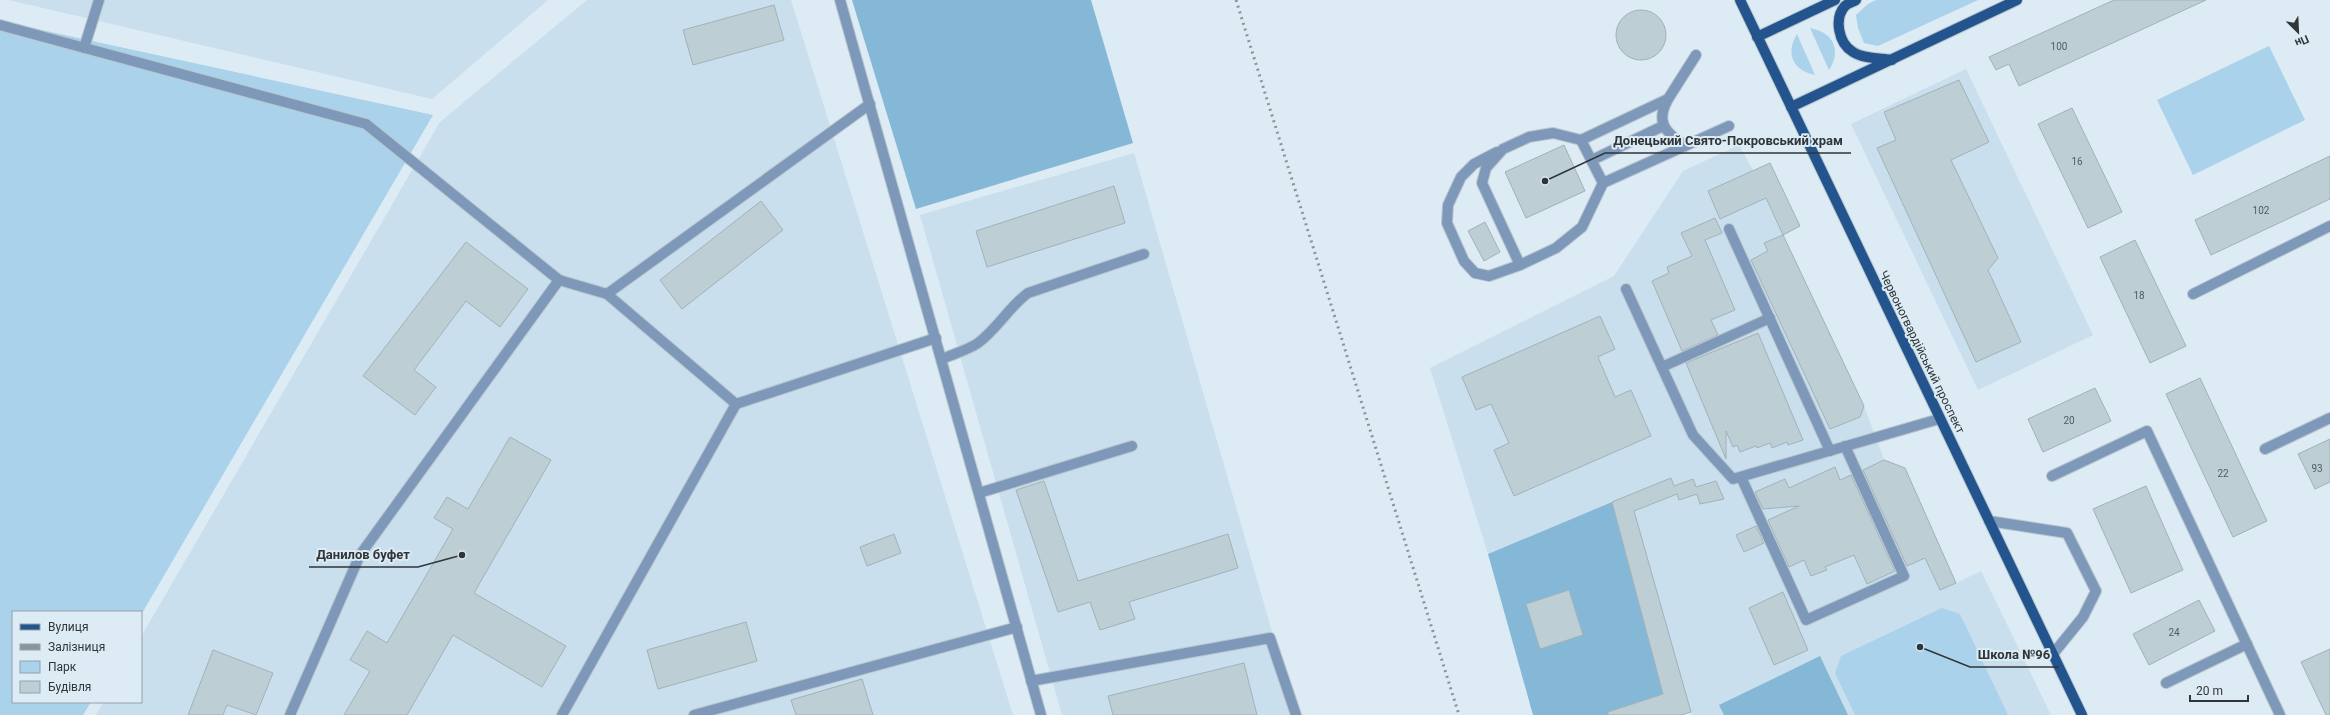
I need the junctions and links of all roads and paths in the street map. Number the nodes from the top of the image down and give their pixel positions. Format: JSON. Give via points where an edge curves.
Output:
{"nodes":[{"id":1,"x":99,"y":0,"type":"edge"},
{"id":2,"x":840,"y":0,"type":"edge"},
{"id":3,"x":1740,"y":0,"type":"edge"},
{"id":4,"x":1835,"y":0,"type":"edge"},
{"id":5,"x":1856,"y":0,"type":"edge"},
{"id":6,"x":2017,"y":0,"type":"edge"},
{"id":7,"x":0,"y":25,"type":"edge"},
{"id":8,"x":1757,"y":37,"type":"junction"},
{"id":9,"x":84,"y":48,"type":"junction"},
{"id":10,"x":1696,"y":55,"type":"dead end"},
{"id":11,"x":1892,"y":60,"type":"junction"},
{"id":12,"x":1668,"y":99,"type":"junction"},
{"id":13,"x":870,"y":104,"type":"junction"},
{"id":14,"x":1790,"y":107,"type":"junction"},
{"id":15,"x":1663,"y":126,"type":"junction"},
{"id":16,"x":1729,"y":126,"type":"dead end"},
{"id":17,"x":1581,"y":140,"type":"junction"},
{"id":18,"x":1686,"y":146,"type":"junction"},
{"id":19,"x":1503,"y":149,"type":"junction"},
{"id":20,"x":1592,"y":160,"type":"junction"},
{"id":21,"x":1603,"y":183,"type":"junction"},
{"id":22,"x":2330,"y":226,"type":"edge"},
{"id":23,"x":1729,"y":229,"type":"dead end"},
{"id":24,"x":1144,"y":254,"type":"dead end"},
{"id":25,"x":1520,"y":265,"type":"junction"},
{"id":26,"x":559,"y":280,"type":"junction"},
{"id":27,"x":1626,"y":289,"type":"dead end"},
{"id":28,"x":607,"y":294,"type":"junction"},
{"id":29,"x":2193,"y":294,"type":"dead end"},
{"id":30,"x":1770,"y":318,"type":"junction"},
{"id":31,"x":936,"y":338,"type":"junction"},
{"id":32,"x":942,"y":359,"type":"junction"},
{"id":33,"x":1662,"y":367,"type":"junction"},
{"id":34,"x":736,"y":404,"type":"junction"},
{"id":35,"x":1939,"y":418,"type":"junction"},
{"id":36,"x":2330,"y":418,"type":"edge"},
{"id":37,"x":1132,"y":446,"type":"dead end"},
{"id":38,"x":1845,"y":446,"type":"junction"},
{"id":39,"x":2265,"y":449,"type":"dead end"},
{"id":40,"x":1830,"y":451,"type":"junction"},
{"id":41,"x":2052,"y":476,"type":"dead end"},
{"id":42,"x":1740,"y":477,"type":"junction"},
{"id":43,"x":979,"y":492,"type":"junction"},
{"id":44,"x":1989,"y":522,"type":"junction"},
{"id":45,"x":1017,"y":627,"type":"junction"},
{"id":46,"x":2247,"y":644,"type":"junction"},
{"id":47,"x":2053,"y":654,"type":"junction"},
{"id":48,"x":1032,"y":681,"type":"junction"},
{"id":49,"x":2166,"y":683,"type":"dead end"},
{"id":50,"x":290,"y":715,"type":"edge"},
{"id":51,"x":562,"y":715,"type":"edge"},
{"id":52,"x":694,"y":715,"type":"edge"},
{"id":53,"x":1041,"y":715,"type":"edge"},
{"id":54,"x":1296,"y":715,"type":"edge"},
{"id":55,"x":2082,"y":715,"type":"edge"},
{"id":56,"x":2280,"y":715,"type":"edge"}],
"edges":[{"from":1,"to":9,"type":"lane"},
{"from":2,"to":13,"type":"lane"},
{"from":3,"to":8,"type":"main road","name":"Червоногвардійський проспект"},
{"from":4,"to":8,"type":"main road"},
{"from":5,"to":11,"type":"main road","via":[[1846,5],[1839,16],[1839,31],[1845,44],[1853,53]]},
{"from":6,"to":11,"type":"main road"},
{"from":7,"to":9,"type":"lane"},
{"from":8,"to":14,"type":"main road","name":"Червоногвардійський проспект"},
{"from":9,"to":26,"type":"lane","via":[[366,124]]},
{"from":10,"to":12,"type":"lane"},
{"from":11,"to":14,"type":"main road"},
{"from":12,"to":15,"type":"lane","via":[[1662,110]]},
{"from":12,"to":17,"type":"lane"},
{"from":13,"to":28,"type":"lane"},
{"from":13,"to":31,"type":"lane"},
{"from":14,"to":35,"type":"main road","name":"Червоногвардійський проспект"},
{"from":15,"to":18,"type":"lane","via":[[1673,138]]},
{"from":15,"to":20,"type":"lane"},
{"from":16,"to":18,"type":"lane"},
{"from":17,"to":19,"type":"lane","via":[[1552,133],[1529,137]]},
{"from":17,"to":20,"type":"lane"},
{"from":18,"to":21,"type":"lane"},
{"from":19,"to":25,"type":"lane","via":[[1486,168],[1482,183]]},
{"from":19,"to":25,"type":"lane","via":[[1474,164],[1461,177],[1448,205],[1447,223],[1464,260],[1475,273],[1489,276]]},
{"from":20,"to":21,"type":"lane"},
{"from":21,"to":25,"type":"lane","via":[[1582,227],[1556,248]]},
{"from":22,"to":29,"type":"lane"},
{"from":23,"to":30,"type":"lane"},
{"from":24,"to":32,"type":"lane","via":[[1028,293],[1014,303],[1000,322],[978,343]]},
{"from":26,"to":28,"type":"lane"},
{"from":26,"to":50,"type":"lane","via":[[360,555]]},
{"from":27,"to":33,"type":"lane"},
{"from":28,"to":34,"type":"lane"},
{"from":30,"to":33,"type":"lane"},
{"from":30,"to":40,"type":"lane"},
{"from":31,"to":32,"type":"lane"},
{"from":31,"to":34,"type":"lane"},
{"from":32,"to":43,"type":"lane"},
{"from":33,"to":42,"type":"lane","via":[[1693,435],[1732,479]]},
{"from":34,"to":51,"type":"lane"},
{"from":35,"to":38,"type":"lane"},
{"from":35,"to":44,"type":"main road","name":"Червоногвардійський проспект"},
{"from":36,"to":39,"type":"lane"},
{"from":37,"to":43,"type":"lane"},
{"from":38,"to":40,"type":"lane"},
{"from":38,"to":42,"type":"lane","via":[[1904,576],[1806,620]]},
{"from":40,"to":42,"type":"lane"},
{"from":41,"to":46,"type":"lane","via":[[2148,431]]},
{"from":43,"to":45,"type":"lane"},
{"from":44,"to":47,"type":"main road","name":"Червоногвардійський проспект"},
{"from":44,"to":47,"type":"lane","via":[[2067,533],[2096,591],[2083,617]]},
{"from":45,"to":48,"type":"lane"},
{"from":45,"to":52,"type":"lane"},
{"from":46,"to":49,"type":"lane"},
{"from":46,"to":56,"type":"lane"},
{"from":47,"to":55,"type":"main road","name":"Червоногвардійський проспект"},
{"from":48,"to":53,"type":"lane"},
{"from":48,"to":54,"type":"lane","via":[[1270,638]]}]}
